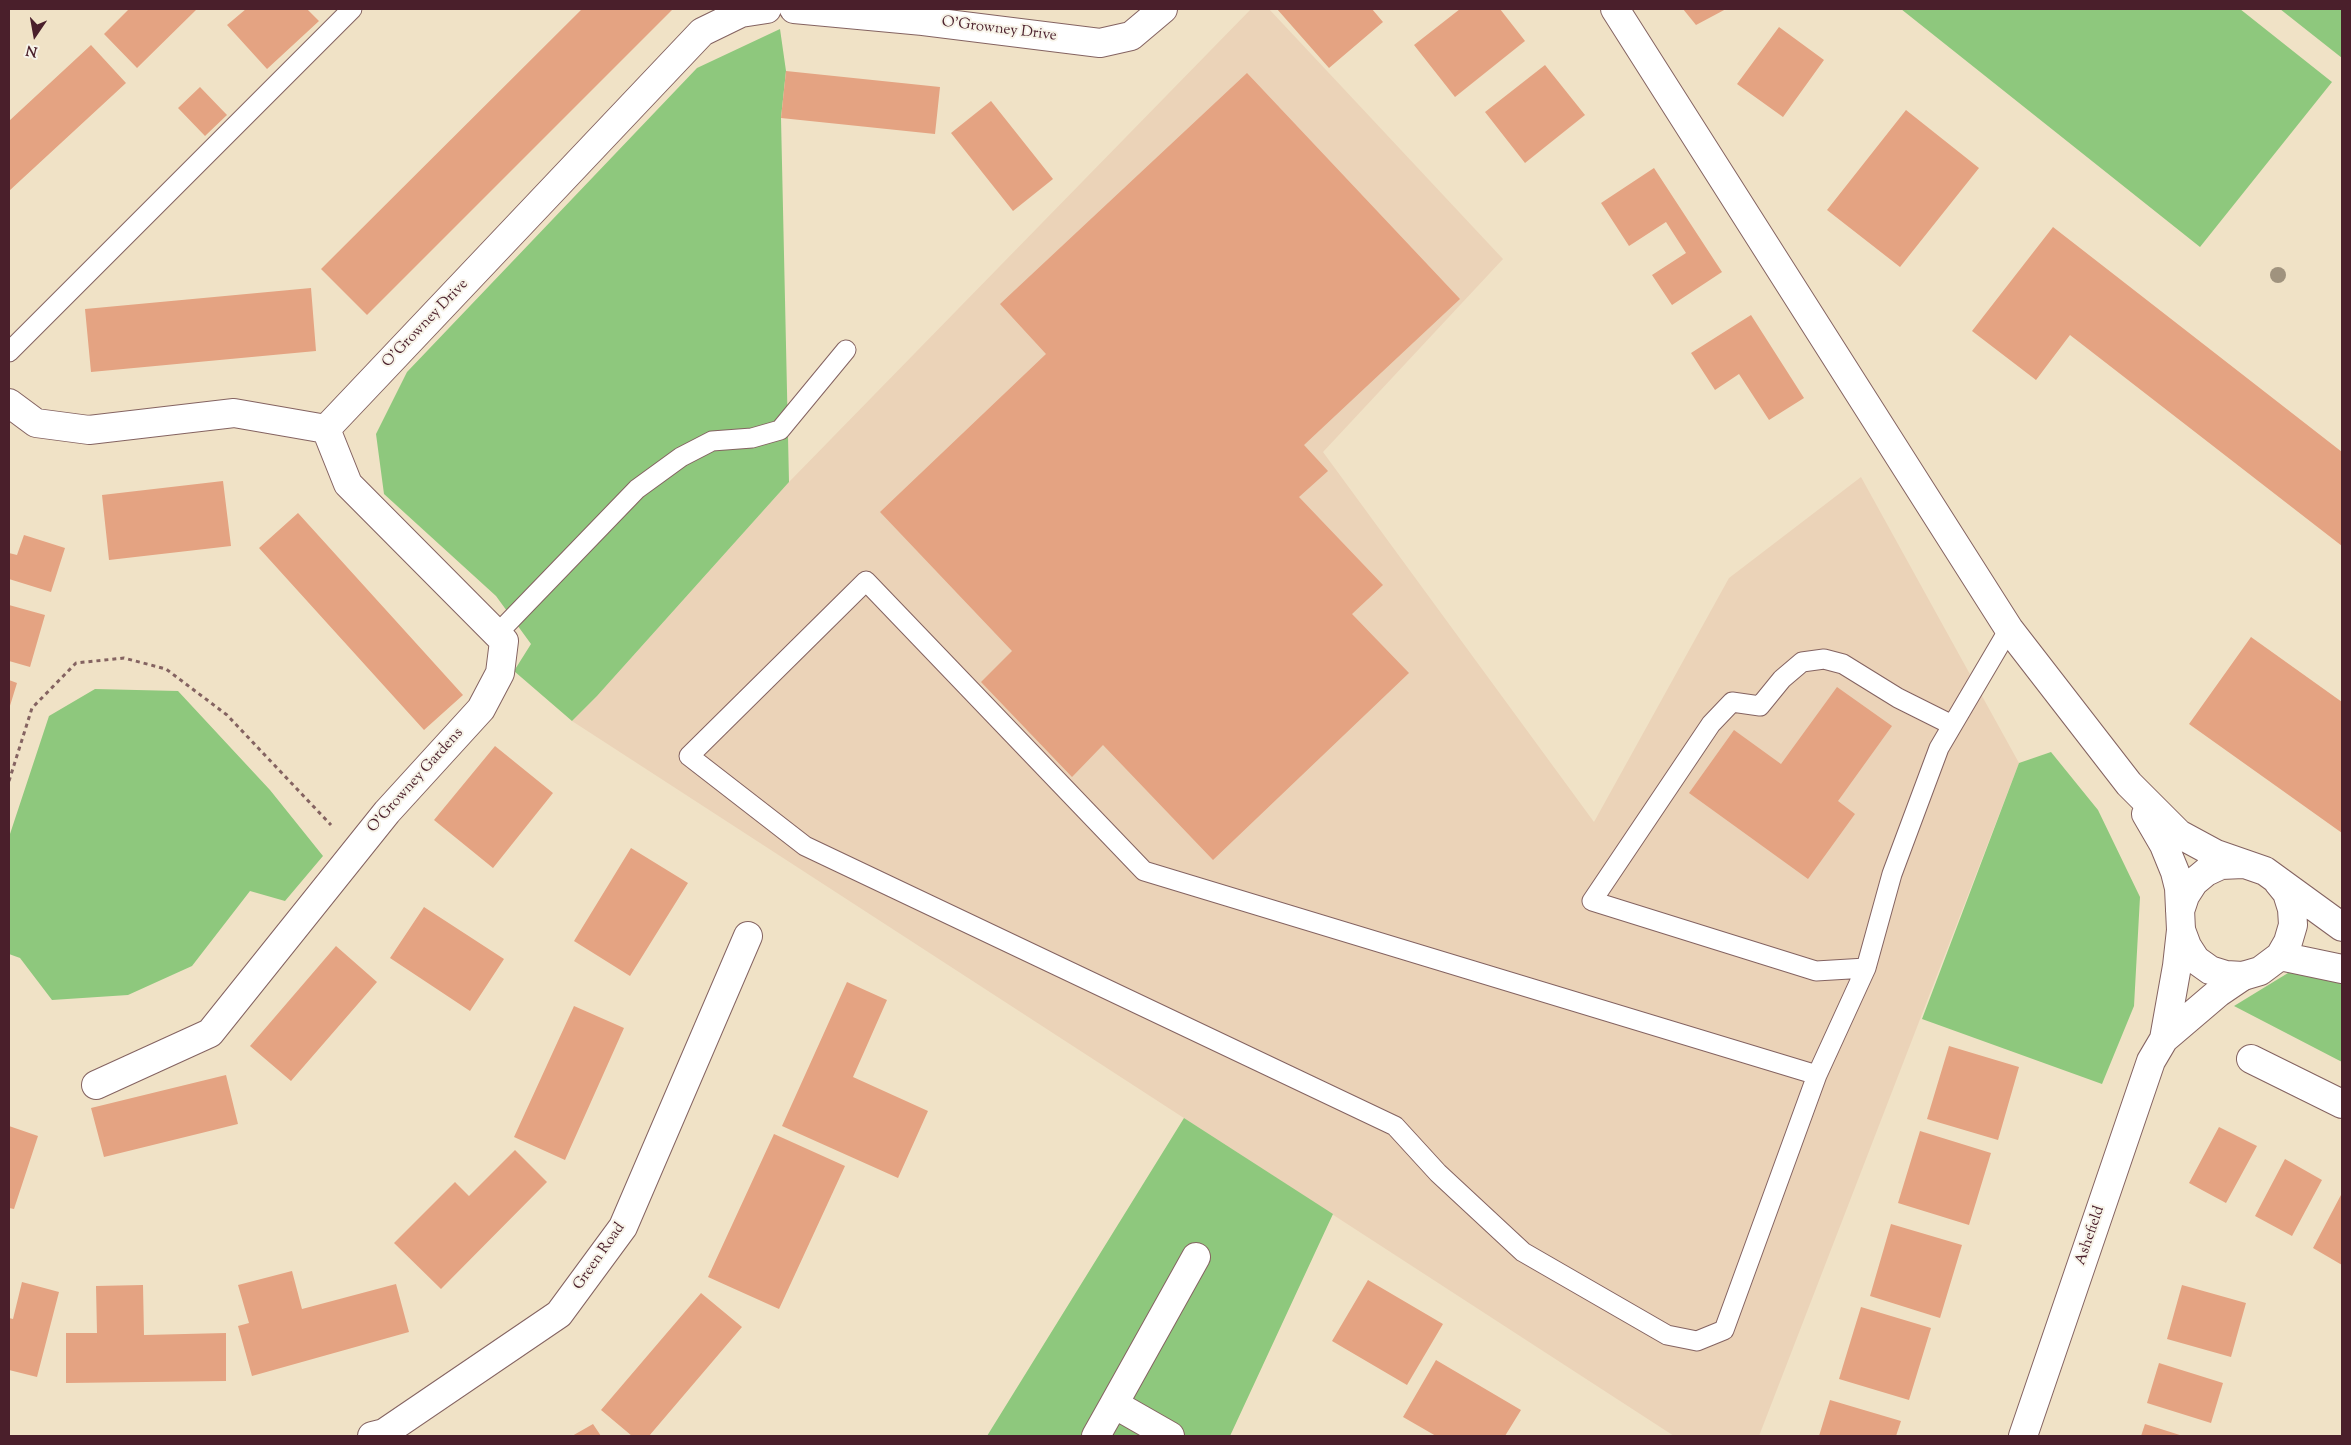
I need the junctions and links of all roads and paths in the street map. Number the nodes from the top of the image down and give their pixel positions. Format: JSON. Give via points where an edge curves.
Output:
{"nodes":[{"id":1,"x":352,"y":9,"type":"edge"},
{"id":2,"x":767,"y":9,"type":"edge"},
{"id":3,"x":794,"y":9,"type":"edge"},
{"id":4,"x":1164,"y":9,"type":"edge"},
{"id":5,"x":1615,"y":9,"type":"edge"},
{"id":6,"x":846,"y":350,"type":"dead end"},
{"id":7,"x":9,"y":352,"type":"edge"},
{"id":8,"x":9,"y":403,"type":"edge"},
{"id":9,"x":326,"y":429,"type":"junction"},
{"id":10,"x":2009,"y":629,"type":"junction"},
{"id":11,"x":498,"y":634,"type":"junction"},
{"id":12,"x":1952,"y":725,"type":"junction"},
{"id":13,"x":9,"y":781,"type":"edge"},
{"id":14,"x":2129,"y":784,"type":"junction"},
{"id":15,"x":355,"y":851,"type":"junction"},
{"id":16,"x":2252,"y":866,"type":"junction"},
{"id":17,"x":2276,"y":880,"type":"junction"},
{"id":18,"x":2181,"y":920,"type":"junction"},
{"id":19,"x":2342,"y":927,"type":"edge"},
{"id":20,"x":748,"y":936,"type":"dead end"},
{"id":21,"x":2280,"y":956,"type":"junction"},
{"id":22,"x":1866,"y":968,"type":"junction"},
{"id":23,"x":2342,"y":969,"type":"edge"},
{"id":24,"x":2243,"y":976,"type":"junction"},
{"id":25,"x":2164,"y":1039,"type":"junction"},
{"id":26,"x":2252,"y":1059,"type":"dead end"},
{"id":27,"x":1817,"y":1074,"type":"junction"},
{"id":28,"x":96,"y":1085,"type":"dead end"},
{"id":29,"x":2342,"y":1104,"type":"edge"},
{"id":30,"x":1196,"y":1257,"type":"dead end"},
{"id":31,"x":1114,"y":1404,"type":"junction"},
{"id":32,"x":372,"y":1436,"type":"edge"},
{"id":33,"x":1096,"y":1436,"type":"edge"},
{"id":34,"x":1170,"y":1436,"type":"edge"},
{"id":35,"x":2023,"y":1436,"type":"edge"}],
"edges":[{"from":1,"to":7,"type":"lane"},
{"from":2,"to":9,"type":"street","name":"O'Growney Drive","via":[[741,13],[702,32]]},
{"from":3,"to":4,"type":"street","name":"O'Growney Drive","via":[[1100,43],[1131,36]]},
{"from":5,"to":10,"type":"street"},
{"from":6,"to":11,"type":"lane","via":[[780,430],[752,438],[712,441],[681,457],[637,489]]},
{"from":8,"to":9,"type":"street","via":[[36,423],[89,430],[234,413]]},
{"from":9,"to":11,"type":"street","via":[[348,484]]},
{"from":10,"to":12,"type":"lane"},
{"from":10,"to":14,"type":"street"},
{"from":11,"to":15,"type":"street","name":"O'Growney Gardens","via":[[504,641],[500,673],[481,709]]},
{"from":12,"to":22,"type":"lane","via":[[1938,748],[1892,874]]},
{"from":12,"to":22,"type":"lane","via":[[1898,698],[1842,664],[1824,659],[1802,662],[1760,706],[1732,702],[1711,724],[1592,901],[1816,971]]},
{"from":13,"to":15,"type":"path","via":[[32,708],[76,663],[124,658],[166,669],[227,715]]},
{"from":14,"to":16,"type":"street","via":[[2179,834],[2216,854]]},
{"from":14,"to":18,"type":"street","via":[[2164,845],[2175,872]]},
{"from":15,"to":28,"type":"street","name":"O'Growney Gardens","via":[[210,1033]]},
{"from":16,"to":17,"type":"street"},
{"from":16,"to":18,"type":"street","via":[[2236,863],[2206,872],[2185,896]]},
{"from":17,"to":19,"type":"street"},
{"from":17,"to":21,"type":"street","via":[[2287,893],[2292,917],[2288,942]]},
{"from":18,"to":24,"type":"street","via":[[2186,946],[2196,960],[2226,975]]},
{"from":18,"to":25,"type":"street","via":[[2177,966]]},
{"from":20,"to":32,"type":"street","name":"Green Road","via":[[623,1227],[559,1314],[384,1433]]},
{"from":21,"to":23,"type":"street"},
{"from":21,"to":24,"type":"street","via":[[2260,971]]},
{"from":22,"to":27,"type":"lane"},
{"from":24,"to":25,"type":"street","via":[[2218,992]]},
{"from":25,"to":35,"type":"street","name":"Ashefield","via":[[2151,1061]]},
{"from":26,"to":29,"type":"street"},
{"from":27,"to":27,"type":"lane","via":[[1724,1330],[1697,1340],[1667,1336],[1523,1252],[1438,1173],[1395,1126],[805,846],[688,756],[866,581],[1144,871]]},
{"from":30,"to":31,"type":"street"},
{"from":31,"to":33,"type":"street"},
{"from":31,"to":34,"type":"street"}]}
